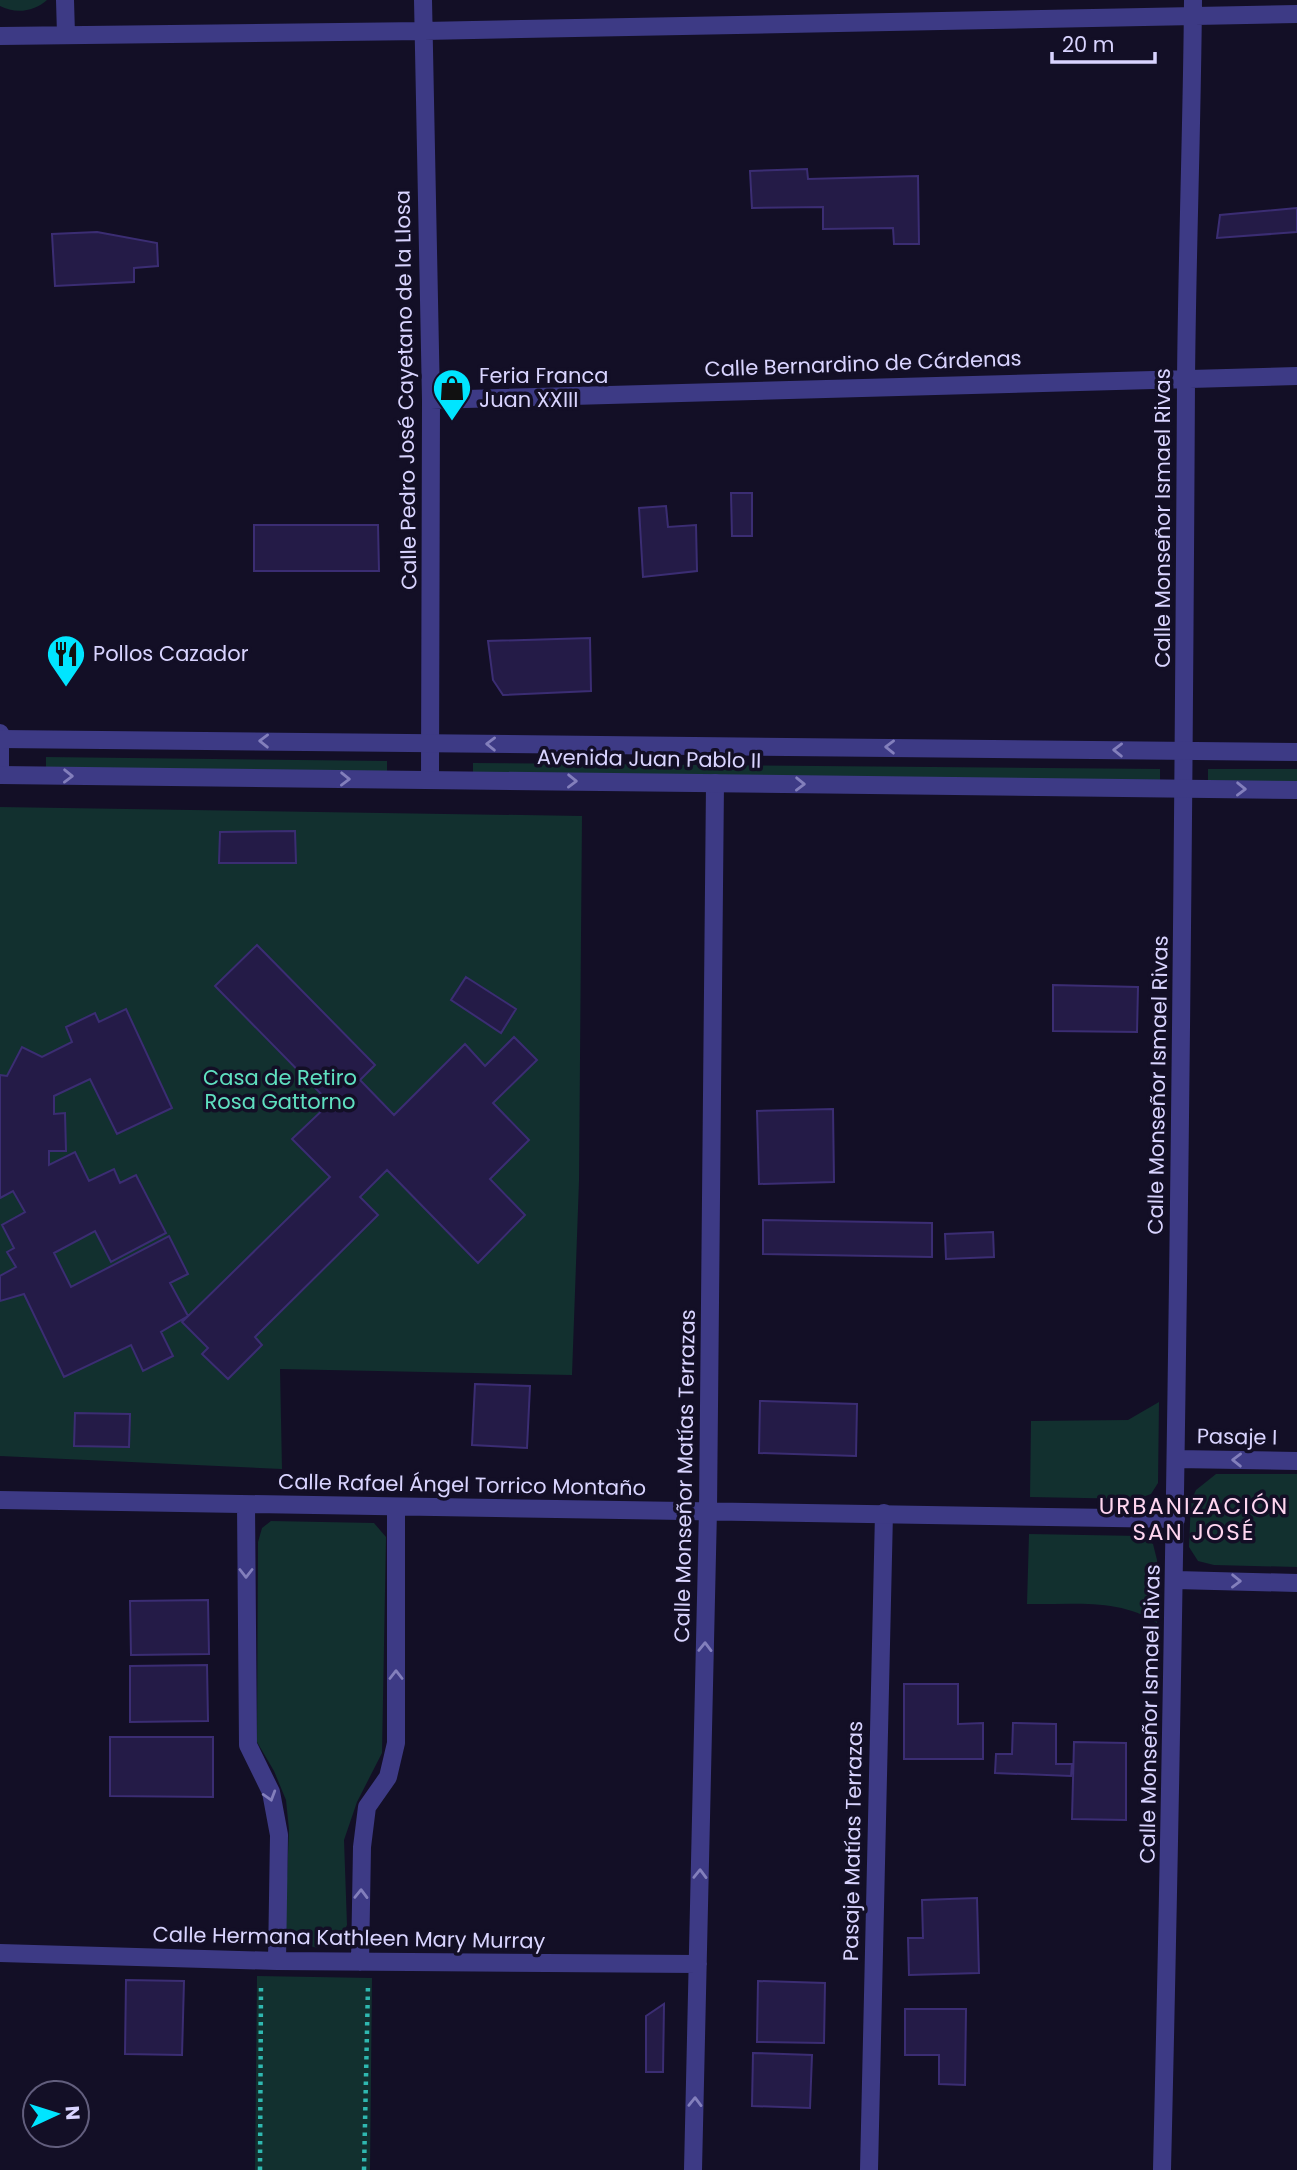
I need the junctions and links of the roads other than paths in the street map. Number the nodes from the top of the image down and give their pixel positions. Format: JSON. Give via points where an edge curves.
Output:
{"nodes":[{"id":1,"x":65,"y":0,"type":"edge"},
{"id":2,"x":423,"y":0,"type":"edge"},
{"id":3,"x":1193,"y":8,"type":"edge"},
{"id":4,"x":1297,"y":14,"type":"edge"},
{"id":5,"x":424,"y":31,"type":"junction"},
{"id":6,"x":66,"y":34,"type":"junction"},
{"id":7,"x":0,"y":36,"type":"edge"},
{"id":8,"x":1297,"y":376,"type":"edge"},
{"id":9,"x":1186,"y":377,"type":"junction"},
{"id":10,"x":431,"y":400,"type":"junction"},
{"id":11,"x":0,"y":737,"type":"edge"},
{"id":12,"x":430,"y":743,"type":"junction"},
{"id":13,"x":1186,"y":750,"type":"junction"},
{"id":14,"x":1297,"y":752,"type":"edge"},
{"id":15,"x":0,"y":775,"type":"edge"},
{"id":16,"x":430,"y":779,"type":"junction"},
{"id":17,"x":715,"y":783,"type":"junction"},
{"id":18,"x":1185,"y":788,"type":"junction"},
{"id":19,"x":1297,"y":790,"type":"edge"},
{"id":20,"x":1176,"y":1459,"type":"junction"},
{"id":21,"x":1297,"y":1461,"type":"edge"},
{"id":22,"x":0,"y":1500,"type":"edge"},
{"id":23,"x":246,"y":1505,"type":"junction"},
{"id":24,"x":396,"y":1509,"type":"junction"},
{"id":25,"x":708,"y":1510,"type":"junction"},
{"id":26,"x":884,"y":1513,"type":"junction"},
{"id":27,"x":1176,"y":1519,"type":"junction"},
{"id":28,"x":1176,"y":1580,"type":"junction"},
{"id":29,"x":1297,"y":1583,"type":"edge"},
{"id":30,"x":0,"y":1953,"type":"edge"},
{"id":31,"x":269,"y":1961,"type":"junction"},
{"id":32,"x":365,"y":1962,"type":"junction"},
{"id":33,"x":698,"y":1964,"type":"junction"},
{"id":34,"x":694,"y":2170,"type":"edge"},
{"id":35,"x":869,"y":2170,"type":"edge"},
{"id":36,"x":1162,"y":2170,"type":"edge"}],
"edges":[{"from":1,"to":6,"type":"street"},
{"from":2,"to":5,"type":"street","name":"Calle Pedro José Cayetano de la Llosa"},
{"from":3,"to":4,"type":"street"},
{"from":3,"to":5,"type":"street"},
{"from":3,"to":9,"type":"street","name":"Calle Monseñor Ismael Rivas"},
{"from":5,"to":6,"type":"street"},
{"from":5,"to":10,"type":"street","name":"Calle Pedro José Cayetano de la Llosa"},
{"from":6,"to":7,"type":"street"},
{"from":8,"to":9,"type":"street","name":"Calle Bernardino de Cárdenas"},
{"from":9,"to":10,"type":"street","name":"Calle Bernardino de Cárdenas"},
{"from":9,"to":13,"type":"street","name":"Calle Monseñor Ismael Rivas"},
{"from":10,"to":12,"type":"street","name":"Calle Pedro José Cayetano de la Llosa"},
{"from":12,"to":11,"type":"street","name":"Avenida Juan Pablo II","one_way":true},
{"from":11,"to":15,"type":"street"},
{"from":13,"to":12,"type":"street","name":"Avenida Juan Pablo II","one_way":true},
{"from":12,"to":16,"type":"street","name":"Calle Pedro José Cayetano de la Llosa"},
{"from":13,"to":14,"type":"street","name":"Avenida Juan Pablo II"},
{"from":13,"to":18,"type":"street","name":"Calle Monseñor Ismael Rivas"},
{"from":15,"to":16,"type":"street","name":"Avenida Juan Pablo II","one_way":true},
{"from":16,"to":17,"type":"street","name":"Avenida Juan Pablo II","one_way":true},
{"from":17,"to":18,"type":"street","name":"Avenida Juan Pablo II","one_way":true},
{"from":17,"to":25,"type":"street","name":"Calle Monseñor Matías Terrazas"},
{"from":18,"to":19,"type":"street","name":"Avenida Juan Pablo II","one_way":true},
{"from":18,"to":20,"type":"street","name":"Calle Monseñor Ismael Rivas"},
{"from":21,"to":20,"type":"street","name":"Pasaje I","one_way":true},
{"from":20,"to":27,"type":"street","name":"Calle Monseñor Ismael Rivas"},
{"from":22,"to":23,"type":"street","name":"Calle Rafael Ángel Torrico Montaño"},
{"from":23,"to":24,"type":"street","name":"Calle Rafael Ángel Torrico Montaño"},
{"from":23,"to":31,"type":"street","one_way":true,"via":[[248,1745],[271,1792],[279,1835]]},
{"from":24,"to":25,"type":"street","name":"Calle Rafael Ángel Torrico Montaño"},
{"from":32,"to":24,"type":"street","one_way":true,"via":[[362,1847],[367,1807],[388,1777],[396,1743]]},
{"from":25,"to":26,"type":"street","name":"Calle Rafael Ángel Torrico Montaño"},
{"from":33,"to":25,"type":"street","name":"Calle Monseñor Matías Terrazas","one_way":true},
{"from":26,"to":27,"type":"street","name":"Calle Rafael Ángel Torrico Montaño"},
{"from":26,"to":35,"type":"street","name":"Pasaje Matías Terrazas"},
{"from":27,"to":28,"type":"street","name":"Calle Monseñor Ismael Rivas"},
{"from":28,"to":29,"type":"street","one_way":true},
{"from":28,"to":36,"type":"street","name":"Calle Monseñor Ismael Rivas"},
{"from":30,"to":31,"type":"street","name":"Calle Hermana Kathleen Mary Murray"},
{"from":31,"to":32,"type":"street","name":"Calle Hermana Kathleen Mary Murray"},
{"from":32,"to":33,"type":"street","name":"Calle Hermana Kathleen Mary Murray"},
{"from":34,"to":33,"type":"street","name":"Calle Monseñor Matías Terrazas","one_way":true}]}
